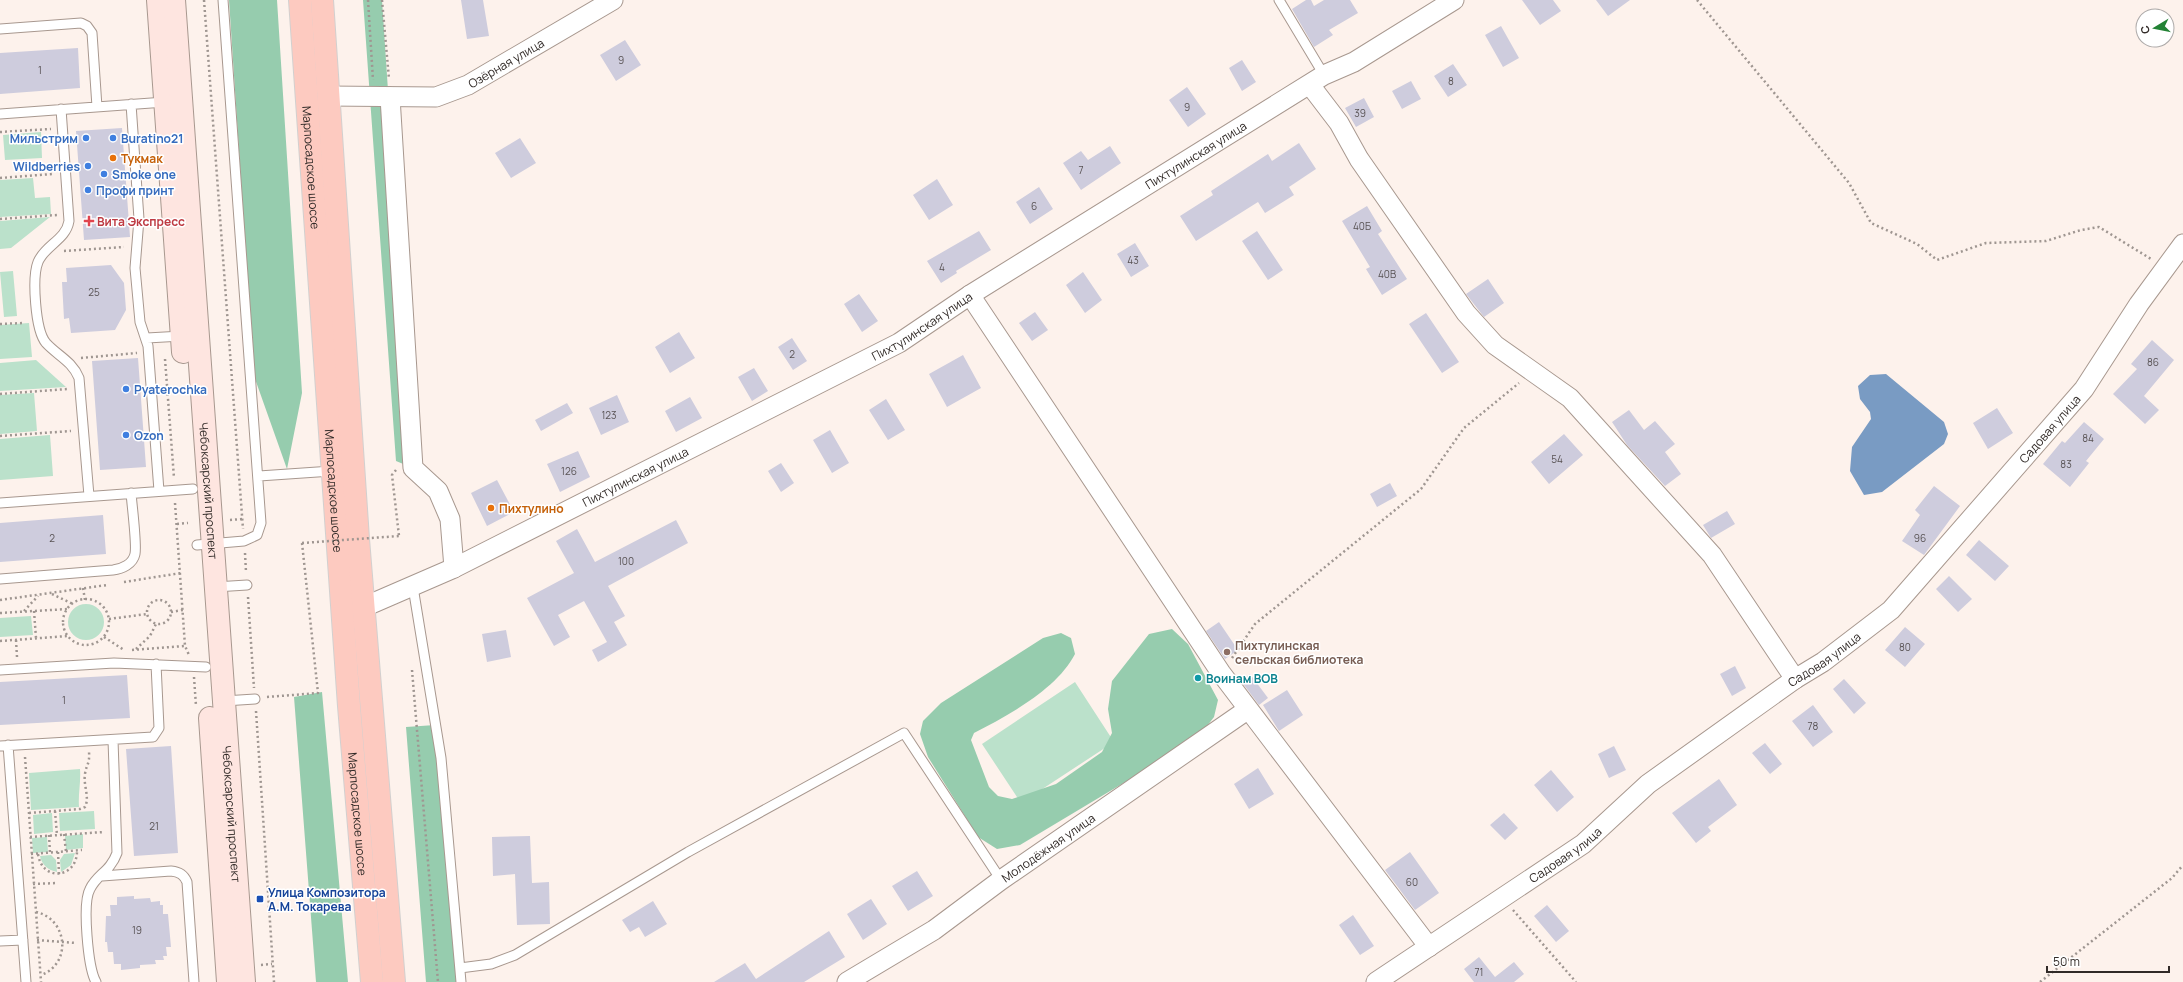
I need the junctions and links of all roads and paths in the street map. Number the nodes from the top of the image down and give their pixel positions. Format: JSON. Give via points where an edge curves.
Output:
{"nodes":[{"id":1,"x":158,"y":0,"type":"edge"},
{"id":2,"x":174,"y":0,"type":"edge"},
{"id":3,"x":204,"y":0,"type":"edge"},
{"id":4,"x":223,"y":0,"type":"edge"},
{"id":5,"x":300,"y":0,"type":"edge"},
{"id":6,"x":322,"y":0,"type":"edge"},
{"id":7,"x":382,"y":0,"type":"edge"},
{"id":8,"x":613,"y":0,"type":"edge"},
{"id":9,"x":1279,"y":0,"type":"edge"},
{"id":10,"x":1454,"y":0,"type":"edge"},
{"id":11,"x":1697,"y":0,"type":"edge"},
{"id":12,"x":0,"y":29,"type":"edge"},
{"id":13,"x":1317,"y":80,"type":"junction"},
{"id":14,"x":328,"y":96,"type":"junction"},
{"id":15,"x":390,"y":97,"type":"junction"},
{"id":16,"x":165,"y":102,"type":"junction"},
{"id":17,"x":131,"y":104,"type":"junction"},
{"id":18,"x":97,"y":107,"type":"junction"},
{"id":19,"x":61,"y":109,"type":"junction"},
{"id":20,"x":0,"y":114,"type":"edge"},
{"id":21,"x":62,"y":128,"type":"junction"},
{"id":22,"x":0,"y":132,"type":"edge"},
{"id":23,"x":65,"y":173,"type":"junction"},
{"id":24,"x":0,"y":178,"type":"edge"},
{"id":25,"x":68,"y":214,"type":"junction"},
{"id":26,"x":0,"y":219,"type":"edge"},
{"id":27,"x":2183,"y":244,"type":"edge"},
{"id":28,"x":137,"y":246,"type":"junction"},
{"id":29,"x":43,"y":253,"type":"junction"},
{"id":30,"x":2165,"y":267,"type":"junction"},
{"id":31,"x":970,"y":295,"type":"junction"},
{"id":32,"x":38,"y":322,"type":"junction"},
{"id":33,"x":0,"y":324,"type":"edge"},
{"id":34,"x":182,"y":336,"type":"junction"},
{"id":35,"x":147,"y":338,"type":"junction"},
{"id":36,"x":149,"y":352,"type":"junction"},
{"id":37,"x":164,"y":352,"type":"dead end"},
{"id":38,"x":66,"y":359,"type":"junction"},
{"id":39,"x":1533,"y":372,"type":"junction"},
{"id":40,"x":81,"y":388,"type":"junction"},
{"id":41,"x":0,"y":394,"type":"edge"},
{"id":42,"x":84,"y":430,"type":"junction"},
{"id":43,"x":0,"y":436,"type":"edge"},
{"id":44,"x":332,"y":471,"type":"junction"},
{"id":45,"x":392,"y":475,"type":"dead end"},
{"id":46,"x":259,"y":476,"type":"junction"},
{"id":47,"x":181,"y":489,"type":"junction"},
{"id":48,"x":159,"y":491,"type":"junction"},
{"id":49,"x":131,"y":493,"type":"junction"},
{"id":50,"x":89,"y":496,"type":"junction"},
{"id":51,"x":0,"y":503,"type":"edge"},
{"id":52,"x":188,"y":523,"type":"dead end"},
{"id":53,"x":177,"y":524,"type":"junction"},
{"id":54,"x":243,"y":534,"type":"dead end"},
{"id":55,"x":204,"y":544,"type":"junction"},
{"id":56,"x":244,"y":546,"type":"dead end"},
{"id":57,"x":454,"y":568,"type":"junction"},
{"id":58,"x":181,"y":573,"type":"junction"},
{"id":59,"x":0,"y":579,"type":"edge"},
{"id":60,"x":121,"y":582,"type":"dead end"},
{"id":61,"x":113,"y":584,"type":"dead end"},
{"id":62,"x":247,"y":585,"type":"junction"},
{"id":63,"x":215,"y":587,"type":"junction"},
{"id":64,"x":414,"y":587,"type":"junction"},
{"id":65,"x":84,"y":588,"type":"junction"},
{"id":66,"x":50,"y":594,"type":"junction"},
{"id":67,"x":39,"y":595,"type":"junction"},
{"id":68,"x":0,"y":600,"type":"edge"},
{"id":69,"x":85,"y":600,"type":"junction"},
{"id":70,"x":73,"y":604,"type":"junction"},
{"id":71,"x":364,"y":607,"type":"junction"},
{"id":72,"x":68,"y":608,"type":"junction"},
{"id":73,"x":183,"y":610,"type":"junction"},
{"id":74,"x":34,"y":611,"type":"junction"},
{"id":75,"x":24,"y":612,"type":"junction"},
{"id":76,"x":171,"y":612,"type":"junction"},
{"id":77,"x":0,"y":613,"type":"edge"},
{"id":78,"x":147,"y":614,"type":"junction"},
{"id":79,"x":109,"y":619,"type":"junction"},
{"id":80,"x":156,"y":624,"type":"junction"},
{"id":81,"x":68,"y":636,"type":"junction"},
{"id":82,"x":104,"y":637,"type":"junction"},
{"id":83,"x":36,"y":638,"type":"junction"},
{"id":84,"x":16,"y":640,"type":"junction"},
{"id":85,"x":0,"y":641,"type":"edge"},
{"id":86,"x":89,"y":645,"type":"junction"},
{"id":87,"x":89,"y":649,"type":"dead end"},
{"id":88,"x":124,"y":650,"type":"dead end"},
{"id":89,"x":136,"y":650,"type":"dead end"},
{"id":90,"x":17,"y":658,"type":"dead end"},
{"id":91,"x":206,"y":663,"type":"junction"},
{"id":92,"x":156,"y":664,"type":"junction"},
{"id":93,"x":412,"y":665,"type":"dead end"},
{"id":94,"x":0,"y":670,"type":"edge"},
{"id":95,"x":1221,"y":673,"type":"junction"},
{"id":96,"x":1795,"y":679,"type":"junction"},
{"id":97,"x":255,"y":699,"type":"junction"},
{"id":98,"x":216,"y":702,"type":"junction"},
{"id":99,"x":1247,"y":710,"type":"junction"},
{"id":100,"x":113,"y":740,"type":"junction"},
{"id":101,"x":89,"y":741,"type":"junction"},
{"id":102,"x":24,"y":744,"type":"junction"},
{"id":103,"x":4,"y":745,"type":"edge"},
{"id":104,"x":55,"y":811,"type":"junction"},
{"id":105,"x":29,"y":813,"type":"junction"},
{"id":106,"x":117,"y":831,"type":"junction"},
{"id":107,"x":64,"y":834,"type":"junction"},
{"id":108,"x":49,"y":835,"type":"junction"},
{"id":109,"x":57,"y":835,"type":"junction"},
{"id":110,"x":31,"y":837,"type":"junction"},
{"id":111,"x":15,"y":838,"type":"junction"},
{"id":112,"x":82,"y":850,"type":"dead end"},
{"id":113,"x":77,"y":851,"type":"junction"},
{"id":114,"x":58,"y":852,"type":"junction"},
{"id":115,"x":66,"y":852,"type":"junction"},
{"id":116,"x":50,"y":853,"type":"junction"},
{"id":117,"x":32,"y":854,"type":"junction"},
{"id":118,"x":38,"y":854,"type":"junction"},
{"id":119,"x":16,"y":855,"type":"junction"},
{"id":120,"x":2183,"y":865,"type":"edge"},
{"id":121,"x":59,"y":874,"type":"junction"},
{"id":122,"x":102,"y":876,"type":"junction"},
{"id":123,"x":1001,"y":880,"type":"junction"},
{"id":124,"x":58,"y":883,"type":"dead end"},
{"id":125,"x":34,"y":884,"type":"junction"},
{"id":126,"x":18,"y":885,"type":"junction"},
{"id":127,"x":1502,"y":898,"type":"junction"},
{"id":128,"x":36,"y":912,"type":"junction"},
{"id":129,"x":23,"y":940,"type":"junction"},
{"id":130,"x":38,"y":940,"type":"junction"},
{"id":131,"x":0,"y":941,"type":"edge"},
{"id":132,"x":89,"y":942,"type":"junction"},
{"id":133,"x":61,"y":943,"type":"junction"},
{"id":134,"x":1430,"y":947,"type":"junction"},
{"id":135,"x":460,"y":968,"type":"junction"},
{"id":136,"x":40,"y":974,"type":"junction"},
{"id":137,"x":26,"y":982,"type":"edge"},
{"id":138,"x":41,"y":982,"type":"edge"},
{"id":139,"x":96,"y":982,"type":"edge"},
{"id":140,"x":194,"y":982,"type":"edge"},
{"id":141,"x":228,"y":982,"type":"edge"},
{"id":142,"x":244,"y":982,"type":"edge"},
{"id":143,"x":274,"y":982,"type":"edge"},
{"id":144,"x":372,"y":982,"type":"edge"},
{"id":145,"x":394,"y":982,"type":"edge"},
{"id":146,"x":438,"y":982,"type":"edge"},
{"id":147,"x":462,"y":982,"type":"edge"},
{"id":148,"x":847,"y":982,"type":"edge"},
{"id":149,"x":1376,"y":982,"type":"edge"},
{"id":150,"x":1576,"y":982,"type":"edge"},
{"id":151,"x":2040,"y":982,"type":"edge"}],
"edges":[{"from":1,"to":16,"type":"street","name":"Чебоксарский проспект"},
{"from":2,"to":55,"type":"street","name":"Чебоксарский проспект"},
{"from":3,"to":54,"type":"path"},
{"from":4,"to":46,"type":"lane"},
{"from":5,"to":44,"type":"main road","name":"Марпосадское шоссе"},
{"from":6,"to":14,"type":"main road","name":"Марпосадское шоссе"},
{"from":7,"to":15,"type":"path"},
{"from":8,"to":15,"type":"street","name":"Озёрная улица","via":[[468,85],[436,97]]},
{"from":9,"to":13,"type":"lane"},
{"from":10,"to":13,"type":"street","name":"Пихтулинская улица","via":[[1354,62]]},
{"from":11,"to":30,"type":"path","via":[[1849,183],[1871,223],[1917,244],[1937,260],[1986,243],[2046,241],[2099,227]]},
{"from":12,"to":18,"type":"lane","via":[[81,24],[87,26],[93,37]]},
{"from":13,"to":31,"type":"street","name":"Пихтулинская улица"},
{"from":13,"to":39,"type":"street","via":[[1358,159],[1466,314],[1494,345]]},
{"from":14,"to":15,"type":"street","name":"Озёрная улица"},
{"from":14,"to":71,"type":"main road","name":"Марпосадское шоссе"},
{"from":15,"to":57,"type":"street","via":[[413,468],[438,491],[450,519]]},
{"from":16,"to":17,"type":"lane"},
{"from":16,"to":34,"type":"street","name":"Чебоксарский проспект"},
{"from":17,"to":18,"type":"lane"},
{"from":17,"to":28,"type":"lane","via":[[139,219]]},
{"from":18,"to":19,"type":"lane"},
{"from":19,"to":20,"type":"lane"},
{"from":19,"to":21,"type":"lane"},
{"from":21,"to":22,"type":"path"},
{"from":21,"to":23,"type":"lane"},
{"from":23,"to":24,"type":"path"},
{"from":23,"to":25,"type":"lane"},
{"from":25,"to":26,"type":"path"},
{"from":25,"to":29,"type":"lane","via":[[68,226],[64,234]]},
{"from":27,"to":30,"type":"street","name":"Садовая улица"},
{"from":28,"to":29,"type":"path"},
{"from":28,"to":35,"type":"lane","via":[[139,317]]},
{"from":29,"to":32,"type":"lane","via":[[35,276]]},
{"from":30,"to":96,"type":"street","name":"Садовая улица","via":[[2084,389],[1891,610],[1823,662]]},
{"from":31,"to":57,"type":"street","name":"Пихтулинская улица","via":[[899,343]]},
{"from":31,"to":95,"type":"street"},
{"from":32,"to":33,"type":"path"},
{"from":32,"to":38,"type":"lane","via":[[46,342]]},
{"from":34,"to":35,"type":"lane"},
{"from":34,"to":47,"type":"street","name":"Чебоксарский проспект"},
{"from":35,"to":36,"type":"lane"},
{"from":36,"to":38,"type":"path"},
{"from":36,"to":48,"type":"lane"},
{"from":37,"to":47,"type":"path"},
{"from":38,"to":40,"type":"lane","via":[[77,372]]},
{"from":39,"to":95,"type":"path","via":[[1464,428],[1420,489],[1255,624]]},
{"from":39,"to":96,"type":"street","via":[[1570,398],[1712,555]]},
{"from":40,"to":41,"type":"path"},
{"from":40,"to":42,"type":"lane"},
{"from":42,"to":43,"type":"path"},
{"from":42,"to":50,"type":"lane"},
{"from":44,"to":46,"type":"lane"},
{"from":44,"to":144,"type":"main road","name":"Марпосадское шоссе"},
{"from":45,"to":97,"type":"path","bridge":true,"via":[[399,536],[302,543],[318,693]]},
{"from":46,"to":55,"type":"lane","via":[[261,523],[258,535],[244,541]]},
{"from":47,"to":48,"type":"lane"},
{"from":47,"to":53,"type":"path"},
{"from":47,"to":55,"type":"street","name":"Чебоксарский проспект"},
{"from":48,"to":49,"type":"lane"},
{"from":49,"to":50,"type":"lane"},
{"from":49,"to":59,"type":"lane","via":[[135,553],[124,567]]},
{"from":50,"to":51,"type":"lane"},
{"from":52,"to":53,"type":"path"},
{"from":53,"to":58,"type":"path"},
{"from":55,"to":63,"type":"street","name":"Чебоксарский проспект"},
{"from":55,"to":91,"type":"street","name":"Чебоксарский проспект"},
{"from":56,"to":62,"type":"path"},
{"from":57,"to":64,"type":"street","name":"Пихтулинская улица"},
{"from":58,"to":60,"type":"path"},
{"from":58,"to":73,"type":"path"},
{"from":61,"to":65,"type":"path"},
{"from":62,"to":63,"type":"lane"},
{"from":62,"to":97,"type":"path"},
{"from":63,"to":91,"type":"street","name":"Чебоксарский проспект"},
{"from":64,"to":71,"type":"street","name":"Пихтулинская улица"},
{"from":64,"to":135,"type":"lane","via":[[441,758]]},
{"from":65,"to":66,"type":"path"},
{"from":65,"to":69,"type":"path"},
{"from":66,"to":67,"type":"path"},
{"from":66,"to":70,"type":"path"},
{"from":67,"to":68,"type":"path"},
{"from":67,"to":75,"type":"path","via":[[30,602]]},
{"from":69,"to":70,"type":"path"},
{"from":69,"to":79,"type":"path","via":[[98,603]]},
{"from":70,"to":72,"type":"path"},
{"from":71,"to":145,"type":"main road","name":"Марпосадское шоссе"},
{"from":72,"to":74,"type":"path"},
{"from":72,"to":81,"type":"path","via":[[64,622]]},
{"from":73,"to":76,"type":"path"},
{"from":73,"to":91,"type":"path","via":[[185,646]]},
{"from":74,"to":75,"type":"path"},
{"from":74,"to":83,"type":"path"},
{"from":75,"to":77,"type":"path"},
{"from":76,"to":78,"type":"path","via":[[168,604],[158,599],[148,606]]},
{"from":76,"to":80,"type":"path","via":[[168,620]]},
{"from":78,"to":79,"type":"path"},
{"from":78,"to":80,"type":"path"},
{"from":79,"to":82,"type":"path"},
{"from":80,"to":89,"type":"path","via":[[150,636]]},
{"from":81,"to":83,"type":"path"},
{"from":81,"to":86,"type":"path","via":[[77,643]]},
{"from":82,"to":86,"type":"path"},
{"from":82,"to":88,"type":"path"},
{"from":83,"to":84,"type":"path"},
{"from":84,"to":85,"type":"path"},
{"from":84,"to":90,"type":"path"},
{"from":86,"to":87,"type":"path"},
{"from":91,"to":92,"type":"lane"},
{"from":91,"to":98,"type":"street","name":"Чебоксарский проспект"},
{"from":92,"to":94,"type":"lane","via":[[101,663]]},
{"from":92,"to":100,"type":"lane","via":[[158,732],[149,738]]},
{"from":93,"to":146,"type":"path"},
{"from":95,"to":99,"type":"street"},
{"from":96,"to":127,"type":"street","name":"Садовая улица","via":[[1648,784],[1583,844]]},
{"from":97,"to":98,"type":"lane"},
{"from":97,"to":143,"type":"path"},
{"from":98,"to":141,"type":"street","name":"Чебоксарский проспект"},
{"from":98,"to":142,"type":"street","name":"Чебоксарский проспект"},
{"from":99,"to":123,"type":"street","name":"Молодёжная улица"},
{"from":99,"to":134,"type":"street"},
{"from":100,"to":101,"type":"lane"},
{"from":100,"to":106,"type":"lane"},
{"from":101,"to":102,"type":"lane"},
{"from":101,"to":104,"type":"path","via":[[90,762],[85,774],[86,805],[80,809]]},
{"from":102,"to":103,"type":"lane"},
{"from":102,"to":105,"type":"path"},
{"from":103,"to":111,"type":"lane"},
{"from":104,"to":105,"type":"path"},
{"from":104,"to":109,"type":"path"},
{"from":105,"to":110,"type":"path"},
{"from":106,"to":107,"type":"path"},
{"from":106,"to":122,"type":"lane","via":[[117,853],[111,866]]},
{"from":107,"to":109,"type":"path"},
{"from":107,"to":115,"type":"path"},
{"from":108,"to":109,"type":"path"},
{"from":108,"to":110,"type":"path"},
{"from":108,"to":116,"type":"path"},
{"from":110,"to":111,"type":"path"},
{"from":110,"to":117,"type":"path"},
{"from":111,"to":119,"type":"lane"},
{"from":112,"to":113,"type":"path"},
{"from":113,"to":115,"type":"path"},
{"from":113,"to":121,"type":"path","via":[[75,863],[66,872]]},
{"from":114,"to":115,"type":"path"},
{"from":114,"to":116,"type":"path"},
{"from":114,"to":121,"type":"path"},
{"from":116,"to":118,"type":"path"},
{"from":117,"to":118,"type":"path"},
{"from":117,"to":119,"type":"path"},
{"from":117,"to":125,"type":"path"},
{"from":118,"to":121,"type":"path","via":[[39,860],[47,870]]},
{"from":119,"to":126,"type":"lane"},
{"from":120,"to":151,"type":"path","via":[[2172,878]]},
{"from":122,"to":132,"type":"lane","via":[[90,888],[87,896]]},
{"from":122,"to":140,"type":"lane","via":[[171,871],[182,874],[187,882]]},
{"from":123,"to":135,"type":"lane","via":[[904,733],[688,852],[516,955],[491,964]]},
{"from":123,"to":148,"type":"street","name":"Молодёжная улица","via":[[934,930]]},
{"from":124,"to":125,"type":"path"},
{"from":125,"to":126,"type":"path"},
{"from":125,"to":128,"type":"path"},
{"from":126,"to":129,"type":"lane"},
{"from":127,"to":134,"type":"street","name":"Садовая улица"},
{"from":127,"to":150,"type":"path"},
{"from":128,"to":130,"type":"path"},
{"from":128,"to":133,"type":"path","via":[[46,915],[57,924]]},
{"from":129,"to":130,"type":"path"},
{"from":129,"to":131,"type":"lane"},
{"from":129,"to":137,"type":"lane"},
{"from":130,"to":133,"type":"path"},
{"from":130,"to":136,"type":"path"},
{"from":132,"to":133,"type":"path"},
{"from":132,"to":139,"type":"lane","via":[[91,971]]},
{"from":133,"to":136,"type":"path","via":[[62,953],[58,962],[50,970]]},
{"from":134,"to":149,"type":"street","name":"Садовая улица"},
{"from":135,"to":147,"type":"lane"},
{"from":136,"to":138,"type":"path"}]}
